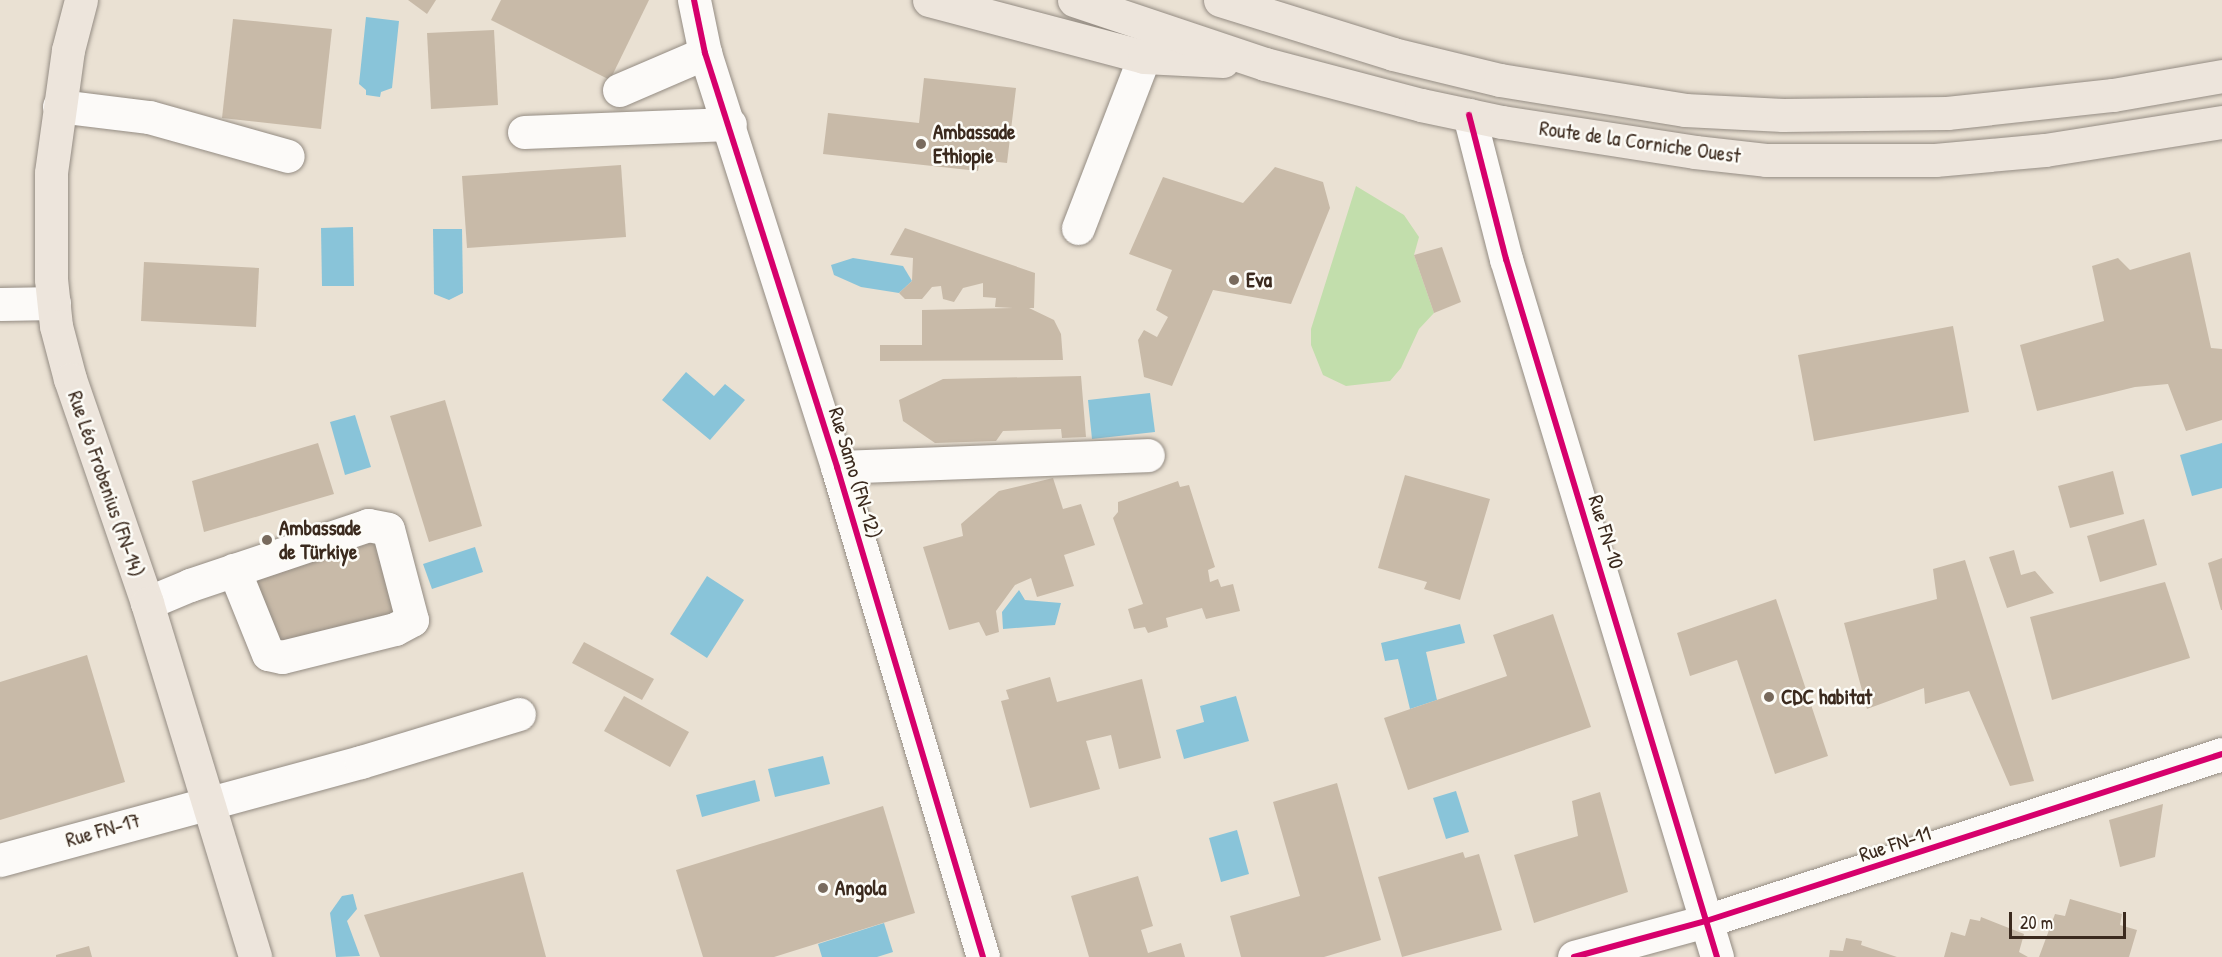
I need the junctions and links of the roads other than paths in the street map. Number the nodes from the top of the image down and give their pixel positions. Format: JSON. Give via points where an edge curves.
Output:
{"nodes":[{"id":1,"x":81,"y":0,"type":"edge"},
{"id":2,"x":694,"y":0,"type":"edge"},
{"id":3,"x":929,"y":0,"type":"edge"},
{"id":4,"x":1074,"y":0,"type":"edge"},
{"id":5,"x":1220,"y":0,"type":"edge"},
{"id":6,"x":1249,"y":6,"type":"edge"},
{"id":7,"x":705,"y":53,"type":"junction"},
{"id":8,"x":1144,"y":57,"type":"junction"},
{"id":9,"x":1265,"y":64,"type":"junction"},
{"id":10,"x":2222,"y":76,"type":"edge"},
{"id":11,"x":619,"y":90,"type":"dead end"},
{"id":12,"x":59,"y":106,"type":"junction"},
{"id":13,"x":1469,"y":115,"type":"junction"},
{"id":14,"x":2222,"y":122,"type":"edge"},
{"id":15,"x":730,"y":124,"type":"junction"},
{"id":16,"x":524,"y":132,"type":"dead end"},
{"id":17,"x":288,"y":156,"type":"dead end"},
{"id":18,"x":1078,"y":228,"type":"dead end"},
{"id":19,"x":54,"y":303,"type":"junction"},
{"id":20,"x":0,"y":304,"type":"edge"},
{"id":21,"x":1148,"y":454,"type":"dead end"},
{"id":22,"x":837,"y":467,"type":"junction"},
{"id":23,"x":234,"y":570,"type":"junction"},
{"id":24,"x":147,"y":603,"type":"junction"},
{"id":25,"x":519,"y":714,"type":"dead end"},
{"id":26,"x":2222,"y":754,"type":"edge"},
{"id":27,"x":205,"y":801,"type":"junction"},
{"id":28,"x":0,"y":860,"type":"edge"},
{"id":29,"x":1706,"y":921,"type":"junction"},
{"id":30,"x":255,"y":957,"type":"edge"},
{"id":31,"x":983,"y":957,"type":"edge"},
{"id":32,"x":1574,"y":957,"type":"edge"},
{"id":33,"x":1717,"y":957,"type":"edge"}],
"edges":[{"from":1,"to":12,"type":"main road","name":"Rue Léo Frobenius (FN-14)"},
{"from":2,"to":7,"type":"street","name":"Rue Samo (FN-12)"},
{"from":3,"to":8,"type":"main road"},
{"from":4,"to":9,"type":"main road","name":"Route de la Corniche Ouest"},
{"from":5,"to":6,"type":"main road","name":"Route de la Corniche Ouest"},
{"from":6,"to":10,"type":"main road","name":"Route de la Corniche Ouest","via":[[1393,54],[1500,80],[1685,110],[1783,116],[1947,113],[2113,95]]},
{"from":7,"to":11,"type":"street"},
{"from":7,"to":15,"type":"street","name":"Rue Samo (FN-12)"},
{"from":8,"to":9,"type":"main road"},
{"from":8,"to":18,"type":"street"},
{"from":9,"to":13,"type":"main road","name":"Route de la Corniche Ouest"},
{"from":12,"to":17,"type":"street","via":[[149,117]]},
{"from":12,"to":19,"type":"main road","name":"Rue Léo Frobenius (FN-14)","via":[[51,173]]},
{"from":13,"to":14,"type":"main road","name":"Route de la Corniche Ouest","via":[[1598,138],[1766,160],[1935,160],[2045,150]]},
{"from":13,"to":29,"type":"street","name":"Rue FN-10","via":[[1506,259]]},
{"from":15,"to":16,"type":"street"},
{"from":15,"to":22,"type":"street","name":"Rue Samo (FN-12)"},
{"from":19,"to":20,"type":"street"},
{"from":19,"to":24,"type":"main road","name":"Rue Léo Frobenius (FN-14)","via":[[70,380]]},
{"from":21,"to":22,"type":"street"},
{"from":22,"to":31,"type":"street","name":"Rue Samo (FN-12)"},
{"from":23,"to":23,"type":"street","via":[[368,525],[388,529],[412,620],[395,629],[293,654],[268,654]]},
{"from":23,"to":24,"type":"street"},
{"from":24,"to":27,"type":"main road","name":"Rue Léo Frobenius (FN-14)"},
{"from":25,"to":27,"type":"street","name":"Rue FN-17","via":[[361,762]]},
{"from":26,"to":29,"type":"street","name":"Rue FN-11"},
{"from":27,"to":28,"type":"street","name":"Rue FN-17"},
{"from":27,"to":30,"type":"main road","name":"Rue Léo Frobenius (FN-14)"},
{"from":29,"to":32,"type":"street","name":"Rue FN-11"},
{"from":29,"to":33,"type":"street","name":"Rue FN-10"}]}
